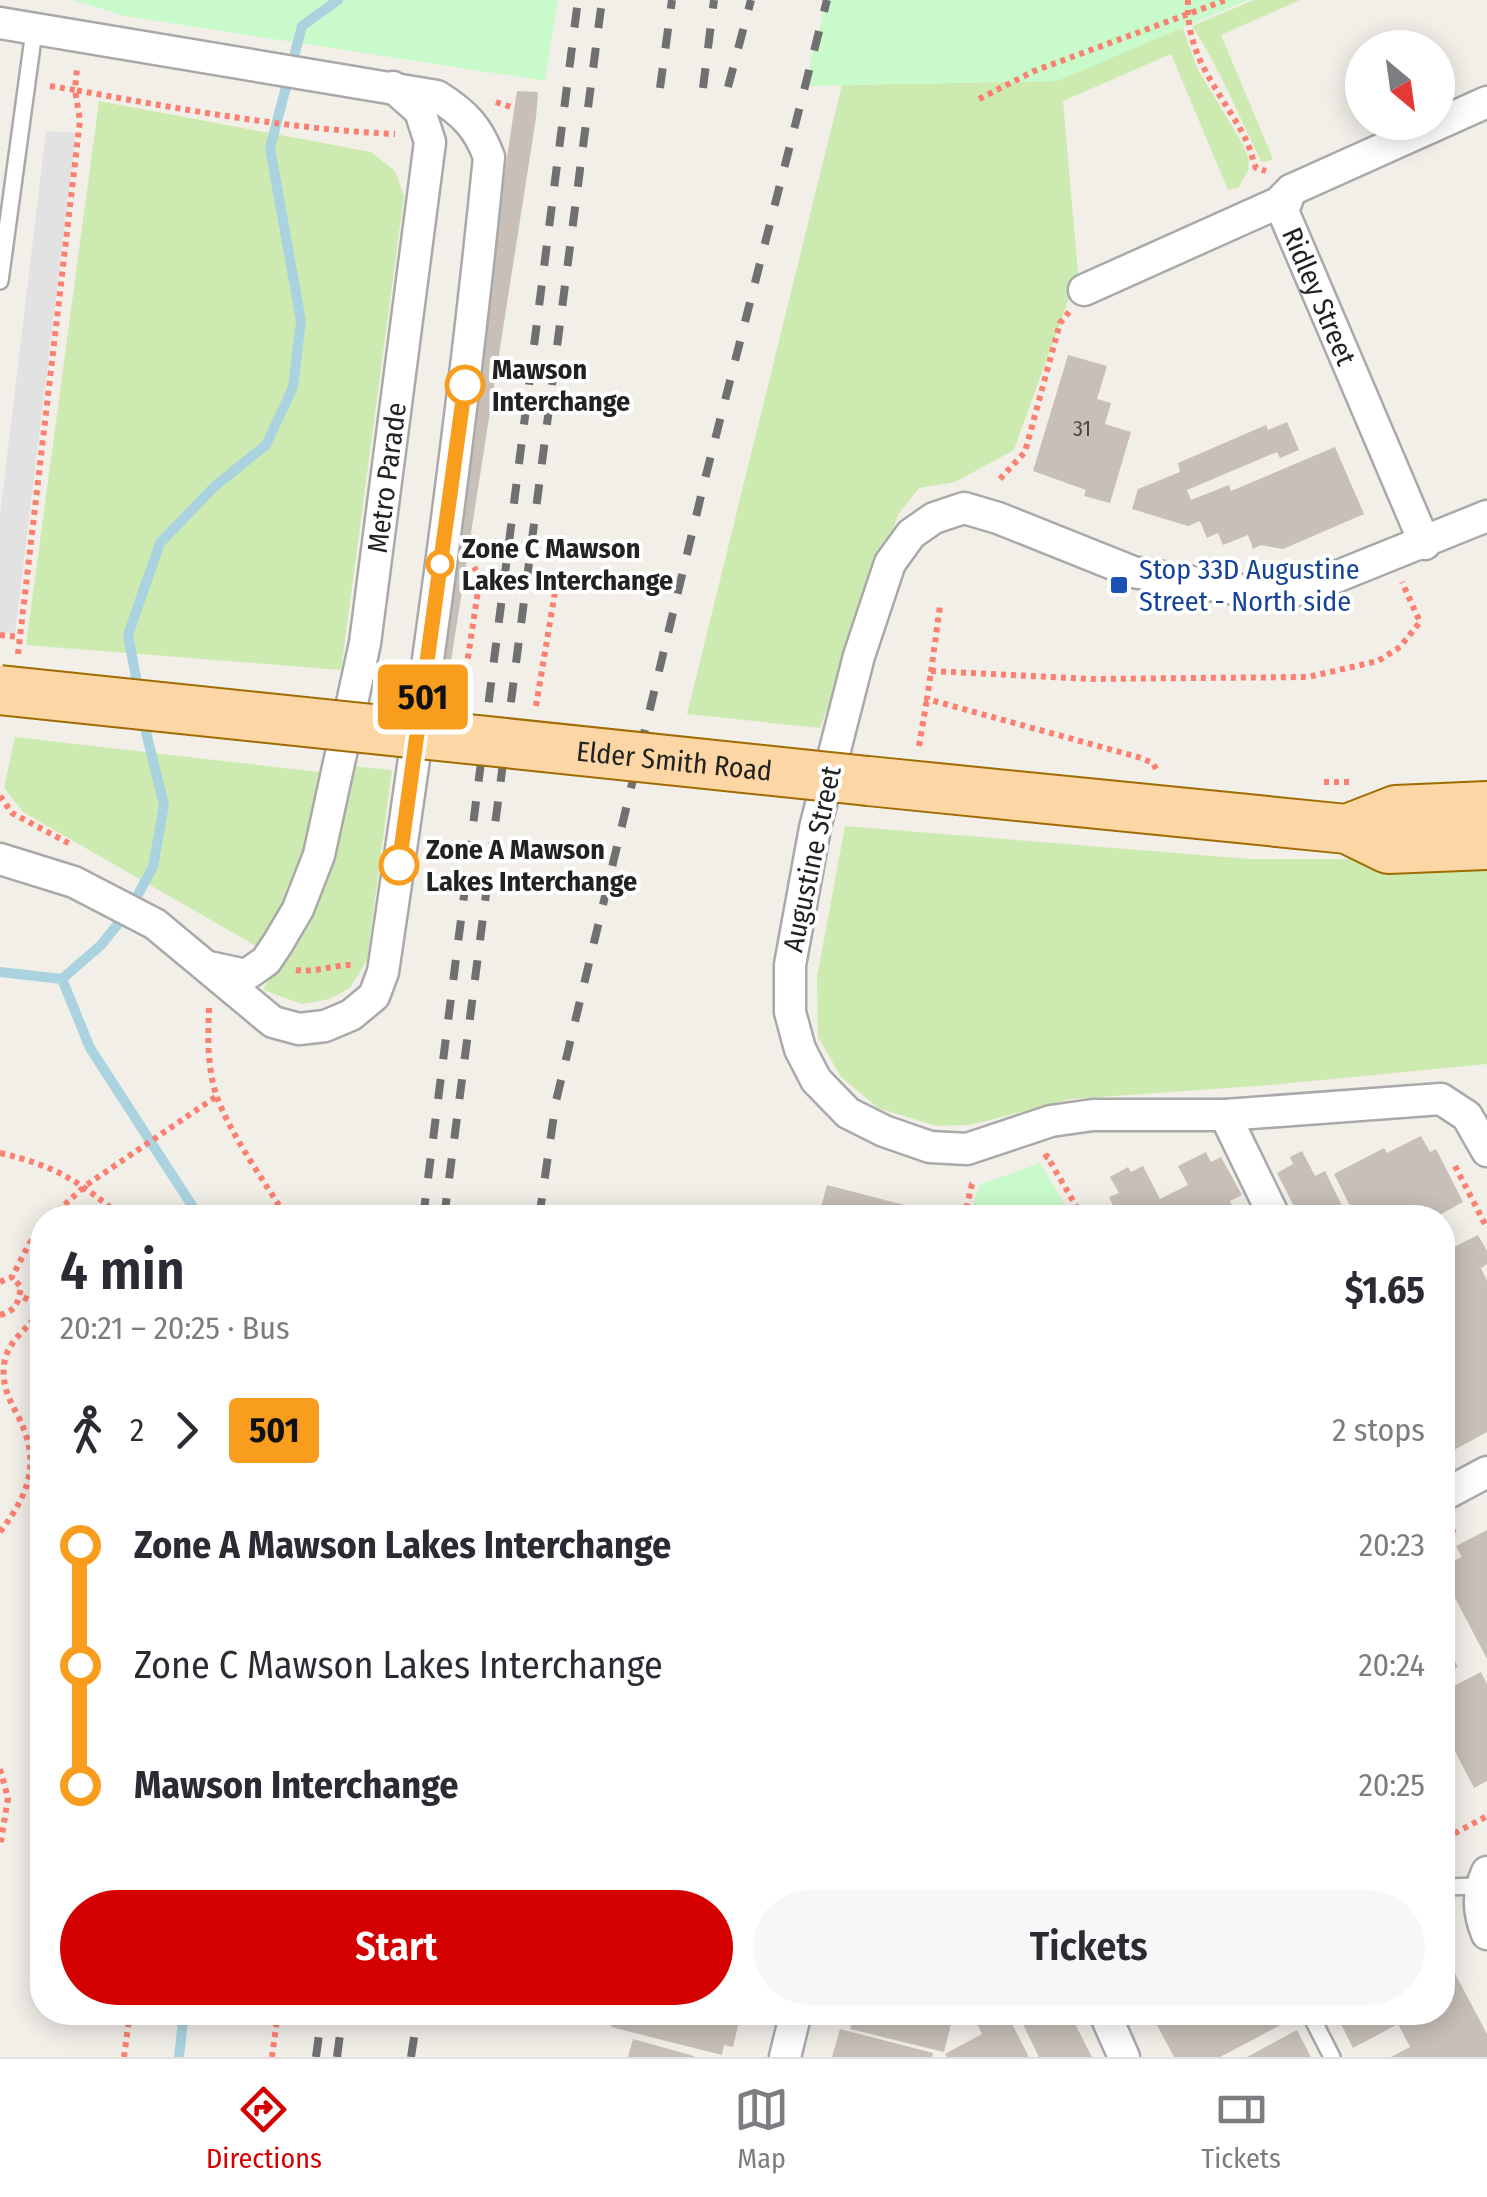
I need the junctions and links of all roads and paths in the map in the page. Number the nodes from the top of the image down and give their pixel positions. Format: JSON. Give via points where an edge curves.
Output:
{"nodes":[{"id":1,"x":1188,"y":0,"type":"edge"},
{"id":2,"x":1226,"y":0,"type":"edge"},
{"id":3,"x":1187,"y":14,"type":"junction"},
{"id":4,"x":0,"y":23,"type":"edge"},
{"id":5,"x":34,"y":31,"type":"junction"},
{"id":6,"x":393,"y":87,"type":"junction"},
{"id":7,"x":979,"y":99,"type":"dead end"},
{"id":8,"x":1487,"y":102,"type":"edge"},
{"id":9,"x":294,"y":124,"type":"dead end"},
{"id":10,"x":1291,"y":190,"type":"junction"},
{"id":11,"x":0,"y":281,"type":"edge"},
{"id":12,"x":1084,"y":290,"type":"joint"},
{"id":13,"x":1000,"y":479,"type":"dead end"},
{"id":14,"x":1487,"y":516,"type":"edge"},
{"id":15,"x":1425,"y":544,"type":"junction"},
{"id":16,"x":1391,"y":556,"type":"junction"},
{"id":17,"x":480,"y":577,"type":"dead end"},
{"id":18,"x":542,"y":578,"type":"dead end"},
{"id":19,"x":557,"y":580,"type":"junction"},
{"id":20,"x":571,"y":582,"type":"dead end"},
{"id":21,"x":940,"y":606,"type":"dead end"},
{"id":22,"x":0,"y":635,"type":"edge"},
{"id":23,"x":19,"y":637,"type":"junction"},
{"id":24,"x":931,"y":671,"type":"junction"},
{"id":25,"x":9,"y":677,"type":"edge"},
{"id":26,"x":462,"y":698,"type":"dead end"},
{"id":27,"x":926,"y":699,"type":"junction"},
{"id":28,"x":536,"y":706,"type":"dead end"},
{"id":29,"x":919,"y":747,"type":"dead end"},
{"id":30,"x":1161,"y":779,"type":"dead end"},
{"id":31,"x":1362,"y":781,"type":"dead end"},
{"id":32,"x":1307,"y":782,"type":"dead end"},
{"id":33,"x":0,"y":796,"type":"edge"},
{"id":34,"x":1487,"y":806,"type":"edge"},
{"id":35,"x":1348,"y":829,"type":"junction"},
{"id":36,"x":1487,"y":845,"type":"edge"},
{"id":37,"x":77,"y":848,"type":"dead end"},
{"id":38,"x":0,"y":858,"type":"edge"},
{"id":39,"x":209,"y":982,"type":"junction"},
{"id":40,"x":216,"y":1096,"type":"junction"},
{"id":41,"x":1225,"y":1115,"type":"junction"},
{"id":42,"x":1487,"y":1152,"type":"edge"},
{"id":43,"x":0,"y":1153,"type":"edge"},
{"id":44,"x":1450,"y":1156,"type":"dead end"},
{"id":45,"x":1034,"y":1162,"type":"dead end"},
{"id":46,"x":990,"y":1178,"type":"dead end"},
{"id":47,"x":84,"y":1186,"type":"junction"},
{"id":48,"x":64,"y":1205,"type":"edge"},
{"id":49,"x":107,"y":1205,"type":"edge"},
{"id":50,"x":279,"y":1205,"type":"edge"},
{"id":51,"x":967,"y":1205,"type":"edge"},
{"id":52,"x":1075,"y":1205,"type":"edge"},
{"id":53,"x":1270,"y":1205,"type":"edge"},
{"id":54,"x":1487,"y":1228,"type":"edge"},
{"id":55,"x":30,"y":1243,"type":"edge"},
{"id":56,"x":12,"y":1278,"type":"junction"},
{"id":57,"x":0,"y":1282,"type":"edge"},
{"id":58,"x":20,"y":1296,"type":"junction"},
{"id":59,"x":30,"y":1301,"type":"edge"},
{"id":60,"x":0,"y":1315,"type":"edge"},
{"id":61,"x":30,"y":1322,"type":"edge"},
{"id":62,"x":30,"y":1446,"type":"edge"},
{"id":63,"x":30,"y":1470,"type":"edge"},
{"id":64,"x":1487,"y":1472,"type":"edge"},
{"id":65,"x":1455,"y":1483,"type":"edge"},
{"id":66,"x":0,"y":1532,"type":"edge"},
{"id":67,"x":0,"y":1769,"type":"edge"},
{"id":68,"x":1487,"y":1816,"type":"edge"},
{"id":69,"x":1455,"y":1835,"type":"edge"},
{"id":70,"x":0,"y":1847,"type":"edge"},
{"id":71,"x":1484,"y":1879,"type":"edge"},
{"id":72,"x":1455,"y":1885,"type":"edge"},
{"id":73,"x":1487,"y":1934,"type":"edge"},
{"id":74,"x":128,"y":2025,"type":"edge"},
{"id":75,"x":276,"y":2025,"type":"edge"},
{"id":76,"x":793,"y":2025,"type":"edge"},
{"id":77,"x":1110,"y":2025,"type":"edge"},
{"id":78,"x":1316,"y":2025,"type":"edge"},
{"id":79,"x":124,"y":2057,"type":"edge"},
{"id":80,"x":272,"y":2057,"type":"edge"},
{"id":81,"x":785,"y":2057,"type":"edge"},
{"id":82,"x":1124,"y":2057,"type":"edge"},
{"id":83,"x":1332,"y":2057,"type":"edge"}],
"edges":[{"from":1,"to":3,"type":"path"},
{"from":2,"to":3,"type":"path"},
{"from":3,"to":7,"type":"path"},
{"from":3,"to":10,"type":"path","via":[[1198,60],[1256,168]]},
{"from":4,"to":5,"type":"street"},
{"from":5,"to":6,"type":"street"},
{"from":5,"to":11,"type":"lane"},
{"from":6,"to":39,"type":"street","name":"Metro Parade","via":[[420,111],[430,142],[365,643],[320,855],[298,909],[266,961],[246,975]]},
{"from":6,"to":39,"type":"street","via":[[438,96],[464,113],[489,157],[469,358],[384,972],[374,996],[351,1016],[298,1028],[273,1022]]},
{"from":8,"to":10,"type":"street","name":"Ridley Street"},
{"from":9,"to":23,"type":"path","via":[[75,90],[80,120]]},
{"from":10,"to":12,"type":"street","via":[[1278,203]]},
{"from":10,"to":15,"type":"street","name":"Ridley Street","via":[[1283,212]]},
{"from":12,"to":13,"type":"path","via":[[1060,324],[1024,452]]},
{"from":14,"to":15,"type":"street","name":"Augustine Street"},
{"from":15,"to":16,"type":"street","name":"Augustine Street"},
{"from":16,"to":24,"type":"path","via":[[1420,622],[1378,661],[1308,677],[1233,680]]},
{"from":16,"to":41,"type":"street","name":"Augustine Street","via":[[1306,589],[1264,594],[1134,572],[964,508],[911,534],[890,563],[854,670],[790,965],[790,1012],[816,1080],[848,1113],[930,1147],[967,1149],[1093,1114]]},
{"from":17,"to":26,"type":"path"},
{"from":18,"to":19,"type":"path"},
{"from":19,"to":20,"type":"path"},
{"from":19,"to":28,"type":"path"},
{"from":21,"to":24,"type":"path"},
{"from":22,"to":23,"type":"path"},
{"from":23,"to":25,"type":"path"},
{"from":24,"to":27,"type":"path"},
{"from":25,"to":35,"type":"main road","name":"Elder Smith Road","bridge":true,"via":[[868,781]]},
{"from":27,"to":29,"type":"path"},
{"from":27,"to":30,"type":"path","via":[[1153,763]]},
{"from":31,"to":32,"type":"path"},
{"from":33,"to":37,"type":"path","via":[[12,813]]},
{"from":34,"to":35,"type":"main road","name":"Elder Smith Road","via":[[1396,810]]},
{"from":35,"to":36,"type":"main road","name":"Elder Smith Road","via":[[1388,849]]},
{"from":38,"to":39,"type":"street","via":[[74,882],[155,924]]},
{"from":39,"to":40,"type":"path","via":[[208,1051]]},
{"from":40,"to":47,"type":"path"},
{"from":40,"to":50,"type":"path"},
{"from":41,"to":42,"type":"street","name":"Augustine Street","via":[[1441,1099],[1467,1116]]},
{"from":41,"to":53,"type":"street"},
{"from":43,"to":47,"type":"path","via":[[44,1164]]},
{"from":44,"to":54,"type":"path"},
{"from":45,"to":52,"type":"path","via":[[1047,1156]]},
{"from":46,"to":51,"type":"path","via":[[972,1184]]},
{"from":47,"to":48,"type":"path"},
{"from":47,"to":49,"type":"path"},
{"from":55,"to":56,"type":"path"},
{"from":56,"to":57,"type":"path"},
{"from":56,"to":58,"type":"path"},
{"from":58,"to":59,"type":"path"},
{"from":58,"to":60,"type":"path"},
{"from":61,"to":62,"type":"path","via":[[13,1340],[4,1390]]},
{"from":63,"to":66,"type":"path","via":[[17,1510]]},
{"from":64,"to":65,"type":"street"},
{"from":67,"to":70,"type":"path","via":[[8,1798]]},
{"from":68,"to":69,"type":"path"},
{"from":71,"to":72,"type":"lane"},
{"from":71,"to":73,"type":"street","via":[[1480,1917]]},
{"from":74,"to":79,"type":"path"},
{"from":75,"to":80,"type":"path"},
{"from":76,"to":81,"type":"street"},
{"from":77,"to":82,"type":"street"},
{"from":78,"to":83,"type":"lane"}]}
